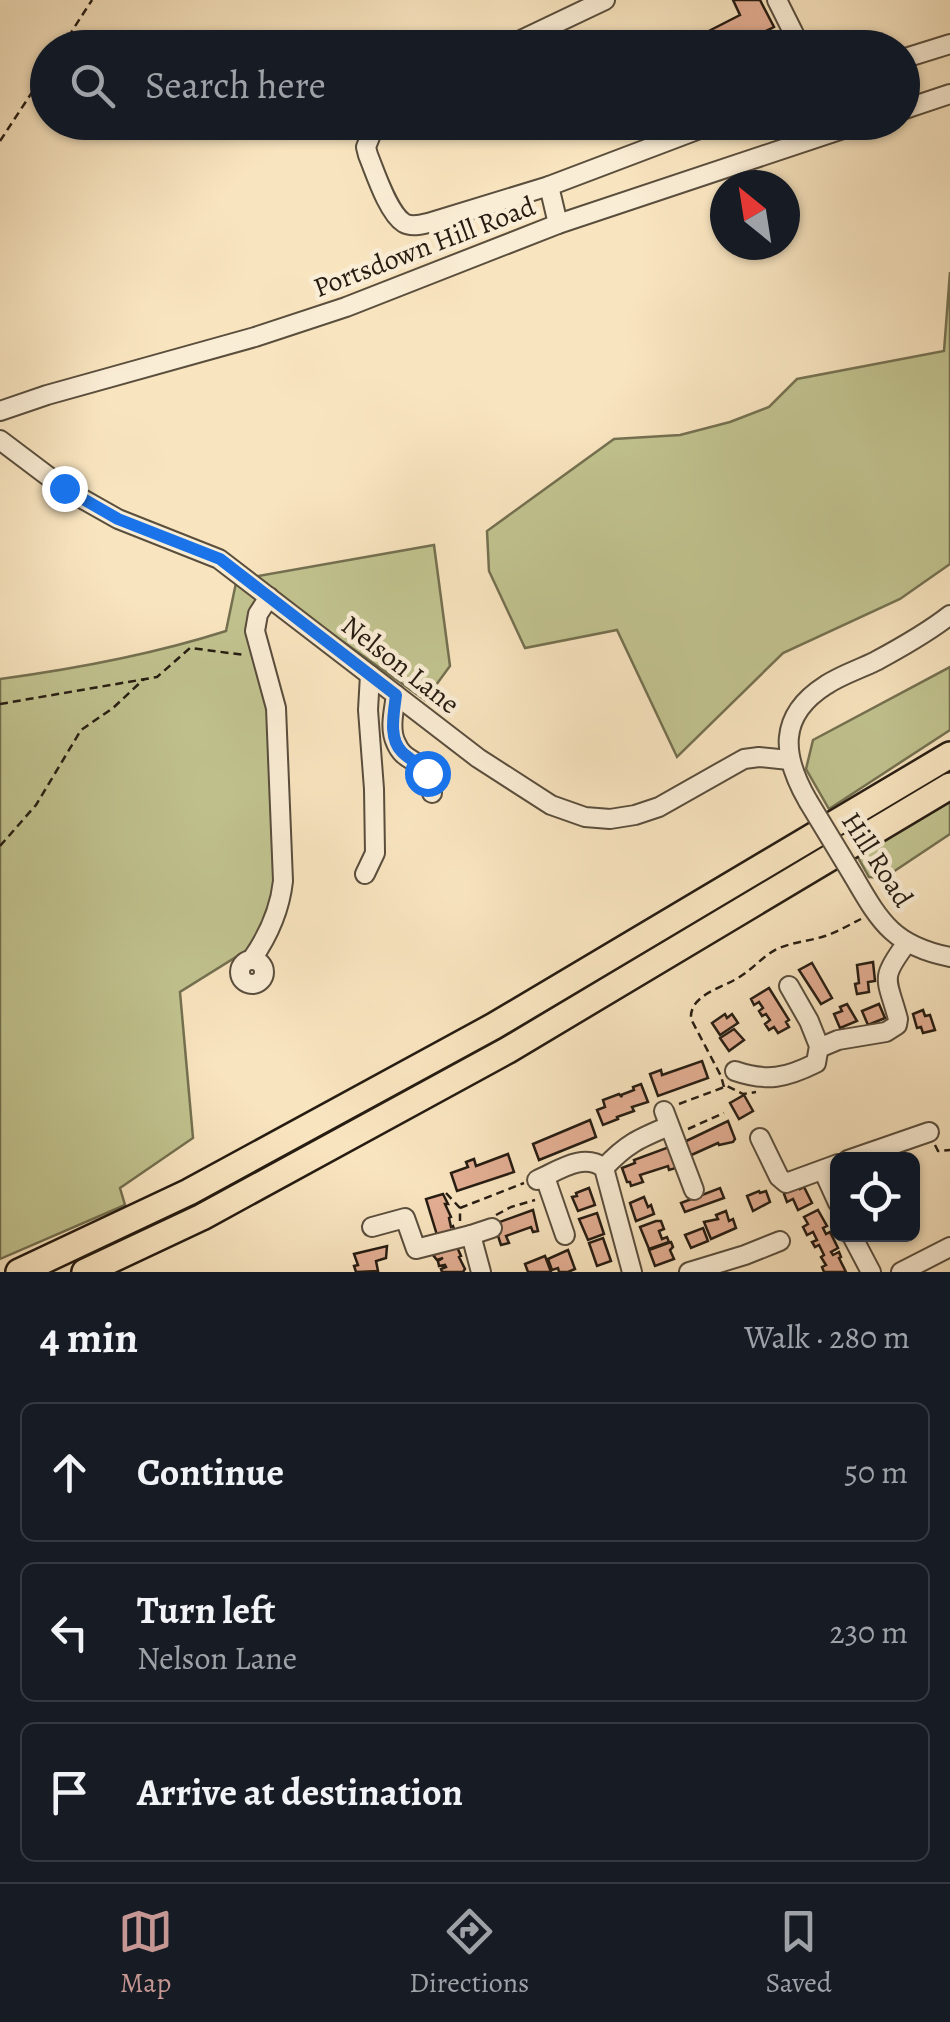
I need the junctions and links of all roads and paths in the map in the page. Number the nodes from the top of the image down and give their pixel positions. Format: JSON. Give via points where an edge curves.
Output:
{"nodes":[{"id":1,"x":92,"y":0,"type":"edge"},
{"id":2,"x":605,"y":0,"type":"edge"},
{"id":3,"x":777,"y":0,"type":"edge"},
{"id":4,"x":73,"y":30,"type":"edge"},
{"id":5,"x":542,"y":30,"type":"edge"},
{"id":6,"x":792,"y":30,"type":"edge"},
{"id":7,"x":950,"y":44,"type":"edge"},
{"id":8,"x":920,"y":53,"type":"edge"},
{"id":9,"x":950,"y":94,"type":"edge"},
{"id":10,"x":30,"y":95,"type":"edge"},
{"id":11,"x":920,"y":104,"type":"edge"},
{"id":12,"x":369,"y":140,"type":"edge"},
{"id":13,"x":670,"y":140,"type":"edge"},
{"id":14,"x":798,"y":140,"type":"edge"},
{"id":15,"x":0,"y":141,"type":"edge"},
{"id":16,"x":549,"y":186,"type":"junction"},
{"id":17,"x":558,"y":224,"type":"junction"},
{"id":18,"x":0,"y":411,"type":"edge"},
{"id":19,"x":0,"y":440,"type":"edge"},
{"id":20,"x":269,"y":597,"type":"junction"},
{"id":21,"x":950,"y":615,"type":"edge"},
{"id":22,"x":256,"y":653,"type":"dead end"},
{"id":23,"x":370,"y":675,"type":"junction"},
{"id":24,"x":144,"y":679,"type":"junction"},
{"id":25,"x":396,"y":695,"type":"junction"},
{"id":26,"x":0,"y":704,"type":"edge"},
{"id":27,"x":950,"y":755,"type":"edge"},
{"id":28,"x":789,"y":760,"type":"junction"},
{"id":29,"x":950,"y":786,"type":"edge"},
{"id":30,"x":432,"y":794,"type":"dead end"},
{"id":31,"x":0,"y":846,"type":"edge"},
{"id":32,"x":365,"y":874,"type":"dead end"},
{"id":33,"x":860,"y":919,"type":"dead end"},
{"id":34,"x":906,"y":944,"type":"junction"},
{"id":35,"x":950,"y":957,"type":"edge"},
{"id":36,"x":252,"y":959,"type":"dead end"},
{"id":37,"x":789,"y":986,"type":"dead end"},
{"id":38,"x":818,"y":1048,"type":"junction"},
{"id":39,"x":729,"y":1079,"type":"junction"},
{"id":40,"x":756,"y":1085,"type":"junction"},
{"id":41,"x":724,"y":1114,"type":"dead end"},
{"id":42,"x":668,"y":1123,"type":"junction"},
{"id":43,"x":929,"y":1132,"type":"dead end"},
{"id":44,"x":760,"y":1138,"type":"dead end"},
{"id":45,"x":871,"y":1152,"type":"edge"},
{"id":46,"x":604,"y":1168,"type":"junction"},
{"id":47,"x":823,"y":1169,"type":"edge"},
{"id":48,"x":541,"y":1178,"type":"junction"},
{"id":49,"x":694,"y":1190,"type":"dead end"},
{"id":50,"x":446,"y":1193,"type":"dead end"},
{"id":51,"x":552,"y":1196,"type":"junction"},
{"id":52,"x":460,"y":1208,"type":"junction"},
{"id":53,"x":372,"y":1227,"type":"dead end"},
{"id":54,"x":492,"y":1228,"type":"joint"},
{"id":55,"x":565,"y":1234,"type":"dead end"},
{"id":56,"x":467,"y":1236,"type":"junction"},
{"id":57,"x":780,"y":1241,"type":"dead end"},
{"id":58,"x":855,"y":1242,"type":"edge"},
{"id":59,"x":946,"y":1249,"type":"edge"},
{"id":60,"x":950,"y":1269,"type":"edge"},
{"id":61,"x":19,"y":1272,"type":"edge"},
{"id":62,"x":85,"y":1272,"type":"edge"},
{"id":63,"x":481,"y":1272,"type":"edge"},
{"id":64,"x":632,"y":1272,"type":"edge"},
{"id":65,"x":689,"y":1272,"type":"edge"},
{"id":66,"x":871,"y":1272,"type":"edge"},
{"id":67,"x":901,"y":1272,"type":"edge"}],
"edges":[{"from":1,"to":4,"type":"path"},
{"from":2,"to":5,"type":"street"},
{"from":3,"to":6,"type":"street"},
{"from":7,"to":8,"type":"street"},
{"from":9,"to":11,"type":"street"},
{"from":10,"to":15,"type":"path"},
{"from":12,"to":16,"type":"street","via":[[368,155],[405,224],[428,224]]},
{"from":13,"to":16,"type":"street"},
{"from":14,"to":17,"type":"street","name":"Portsdown Hill Road"},
{"from":16,"to":17,"type":"street"},
{"from":17,"to":18,"type":"street","name":"Portsdown Hill Road","via":[[346,307]]},
{"from":19,"to":20,"type":"street","name":"Nelson Lane","via":[[64,488],[118,519],[220,559]]},
{"from":20,"to":23,"type":"street","name":"Nelson Lane"},
{"from":20,"to":36,"type":"street","via":[[255,631],[276,708],[283,880],[266,939]]},
{"from":21,"to":28,"type":"street","via":[[808,699],[788,737]]},
{"from":22,"to":24,"type":"path","via":[[190,648],[156,677]]},
{"from":23,"to":25,"type":"street","name":"Nelson Lane"},
{"from":23,"to":32,"type":"street","via":[[375,853]]},
{"from":24,"to":26,"type":"path"},
{"from":24,"to":31,"type":"path","via":[[81,730],[36,805]]},
{"from":25,"to":28,"type":"street","name":"Nelson Lane","via":[[550,805],[585,817],[610,819],[659,808],[744,759]]},
{"from":25,"to":30,"type":"street","via":[[395,742],[425,769]]},
{"from":27,"to":61,"type":"highway","via":[[494,1026],[190,1192]]},
{"from":28,"to":34,"type":"street","name":"Hill Road","bridge":true,"via":[[870,904]]},
{"from":29,"to":62,"type":"highway","via":[[508,1050],[202,1217]]},
{"from":33,"to":39,"type":"path","via":[[828,936],[783,946],[694,1006],[692,1019],[721,1076]]},
{"from":34,"to":35,"type":"street","name":"Hill Road"},
{"from":34,"to":38,"type":"street","via":[[887,974],[897,1025]]},
{"from":37,"to":38,"type":"street"},
{"from":38,"to":40,"type":"street","via":[[816,1063]]},
{"from":39,"to":40,"type":"street"},
{"from":39,"to":40,"type":"path","via":[[727,1086],[743,1094]]},
{"from":39,"to":42,"type":"path"},
{"from":41,"to":42,"type":"path","via":[[696,1128]]},
{"from":42,"to":46,"type":"street","via":[[629,1144]]},
{"from":42,"to":49,"type":"street"},
{"from":43,"to":45,"type":"street"},
{"from":44,"to":47,"type":"street","via":[[782,1181]]},
{"from":46,"to":48,"type":"street","via":[[578,1162]]},
{"from":46,"to":64,"type":"street"},
{"from":48,"to":51,"type":"street"},
{"from":48,"to":52,"type":"path"},
{"from":50,"to":52,"type":"path"},
{"from":51,"to":54,"type":"path","via":[[496,1214]]},
{"from":51,"to":55,"type":"street"},
{"from":52,"to":56,"type":"path"},
{"from":53,"to":56,"type":"street","via":[[405,1218],[416,1249]]},
{"from":54,"to":56,"type":"street"},
{"from":56,"to":63,"type":"street"},
{"from":57,"to":65,"type":"street"},
{"from":58,"to":66,"type":"street"},
{"from":59,"to":60,"type":"street"},
{"from":59,"to":67,"type":"street"}]}
